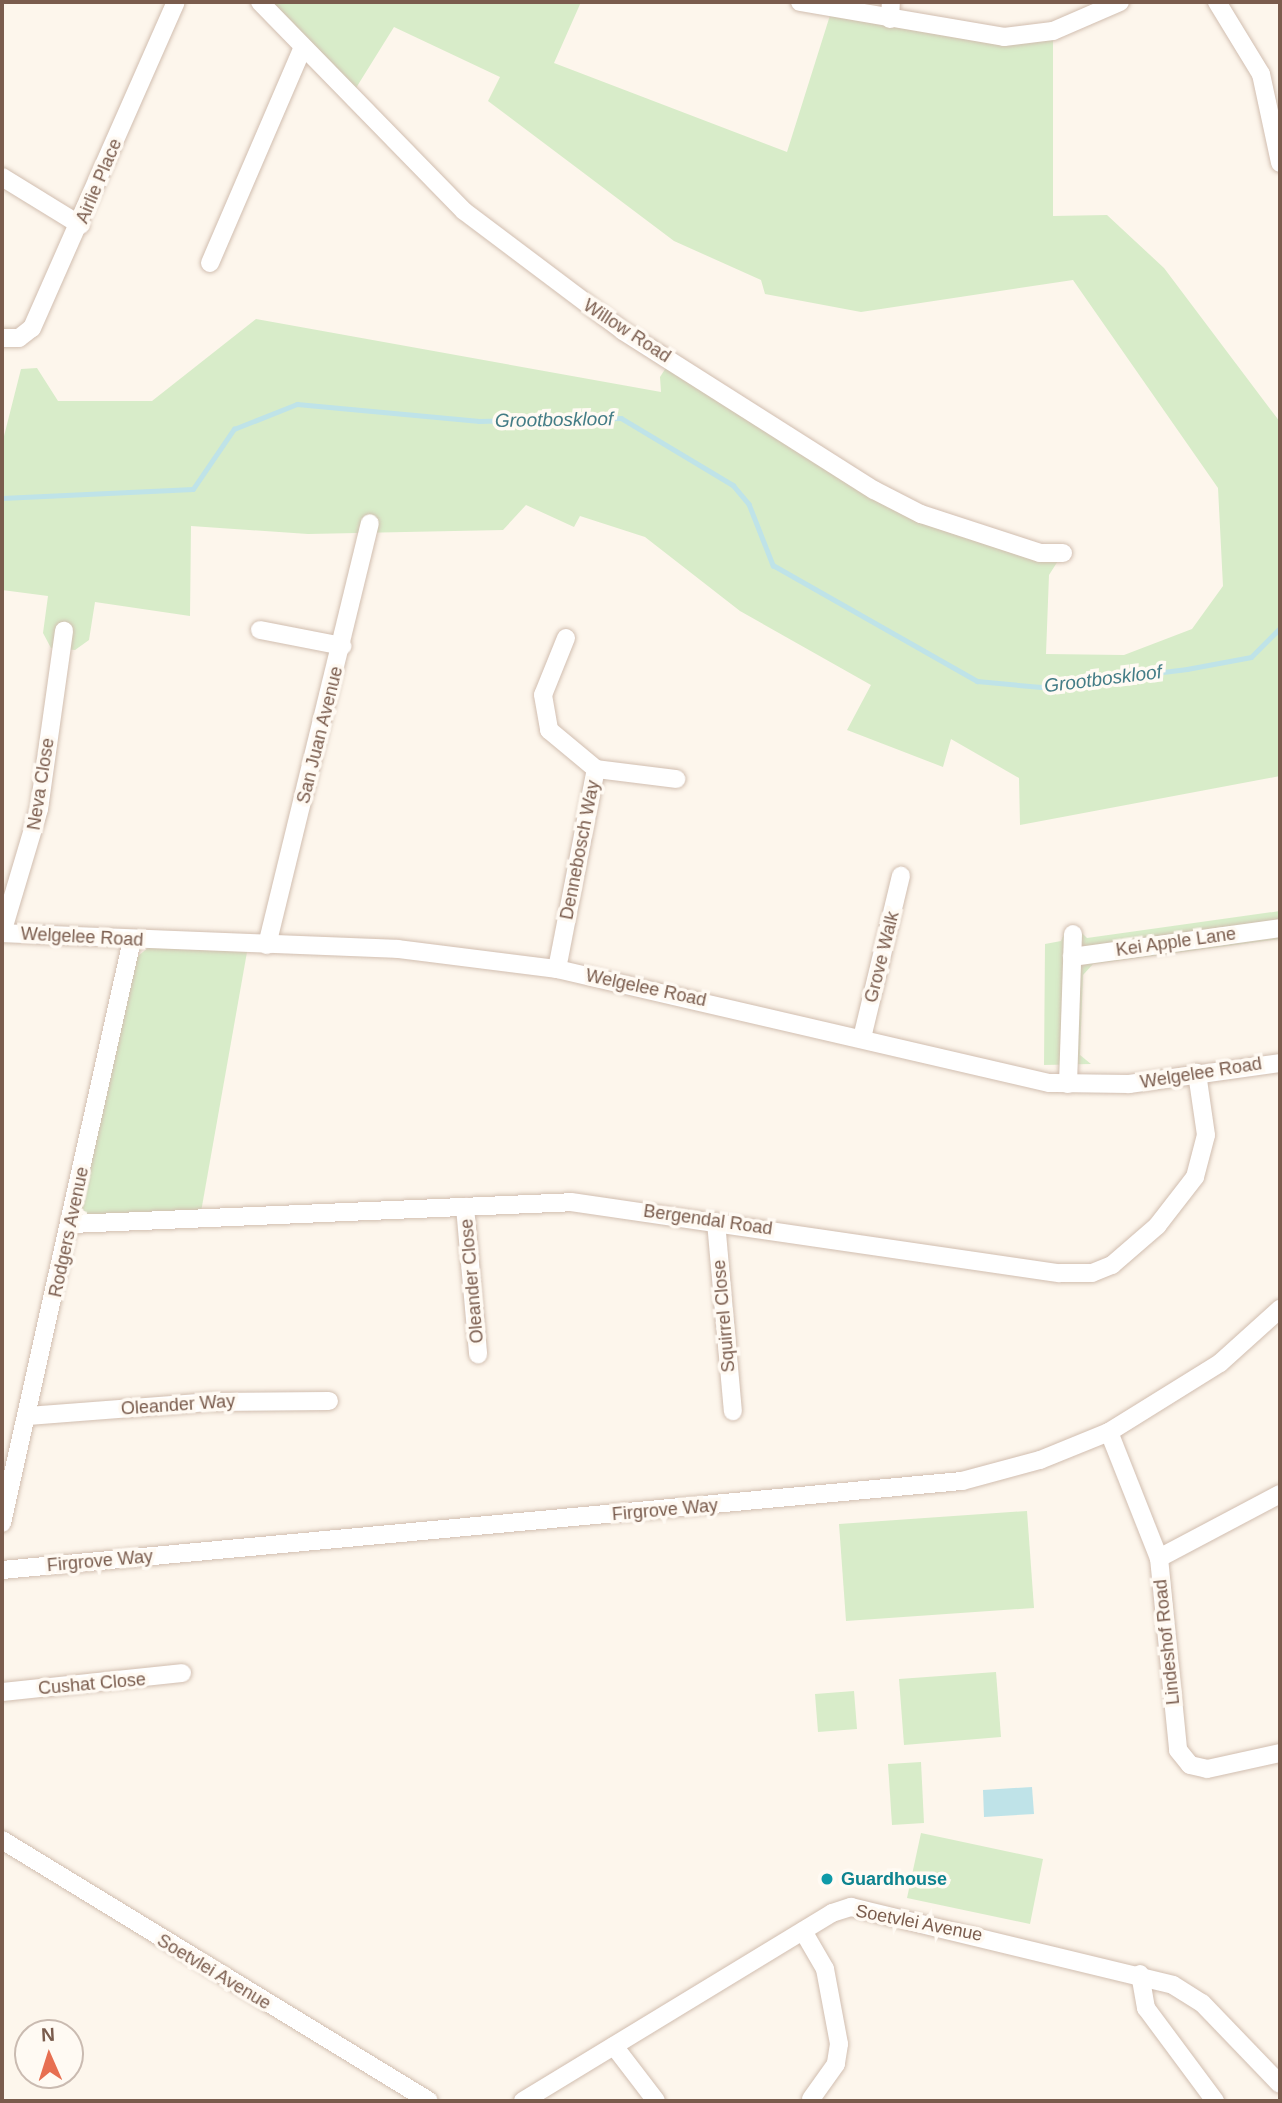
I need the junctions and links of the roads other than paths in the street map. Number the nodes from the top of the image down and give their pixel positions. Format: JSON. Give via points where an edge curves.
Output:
{"nodes":[{"id":1,"x":176,"y":2,"type":"edge"},
{"id":2,"x":260,"y":2,"type":"edge"},
{"id":3,"x":800,"y":2,"type":"edge"},
{"id":4,"x":1120,"y":2,"type":"edge"},
{"id":5,"x":1217,"y":2,"type":"edge"},
{"id":6,"x":890,"y":11,"type":"edge"},
{"id":7,"x":303,"y":47,"type":"junction"},
{"id":8,"x":1280,"y":163,"type":"edge"},
{"id":9,"x":2,"y":177,"type":"edge"},
{"id":10,"x":80,"y":226,"type":"junction"},
{"id":11,"x":210,"y":263,"type":"dead end"},
{"id":12,"x":2,"y":338,"type":"edge"},
{"id":13,"x":370,"y":523,"type":"dead end"},
{"id":14,"x":1063,"y":553,"type":"dead end"},
{"id":15,"x":260,"y":630,"type":"dead end"},
{"id":16,"x":64,"y":631,"type":"dead end"},
{"id":17,"x":566,"y":638,"type":"dead end"},
{"id":18,"x":342,"y":646,"type":"junction"},
{"id":19,"x":596,"y":769,"type":"junction"},
{"id":20,"x":676,"y":779,"type":"dead end"},
{"id":21,"x":901,"y":876,"type":"dead end"},
{"id":22,"x":1280,"y":928,"type":"edge"},
{"id":23,"x":2,"y":933,"type":"edge"},
{"id":24,"x":1073,"y":933,"type":"dead end"},
{"id":25,"x":132,"y":940,"type":"junction"},
{"id":26,"x":267,"y":945,"type":"junction"},
{"id":27,"x":1072,"y":957,"type":"junction"},
{"id":28,"x":557,"y":969,"type":"junction"},
{"id":29,"x":862,"y":1038,"type":"junction"},
{"id":30,"x":1280,"y":1063,"type":"edge"},
{"id":31,"x":1197,"y":1073,"type":"junction"},
{"id":32,"x":1069,"y":1084,"type":"junction"},
{"id":33,"x":465,"y":1208,"type":"junction"},
{"id":34,"x":716,"y":1222,"type":"junction"},
{"id":35,"x":72,"y":1224,"type":"junction"},
{"id":36,"x":1280,"y":1309,"type":"edge"},
{"id":37,"x":478,"y":1354,"type":"dead end"},
{"id":38,"x":329,"y":1402,"type":"dead end"},
{"id":39,"x":733,"y":1411,"type":"dead end"},
{"id":40,"x":28,"y":1416,"type":"junction"},
{"id":41,"x":1109,"y":1432,"type":"junction"},
{"id":42,"x":1280,"y":1494,"type":"edge"},
{"id":43,"x":2,"y":1523,"type":"edge"},
{"id":44,"x":1159,"y":1558,"type":"junction"},
{"id":45,"x":2,"y":1570,"type":"edge"},
{"id":46,"x":183,"y":1673,"type":"dead end"},
{"id":47,"x":2,"y":1692,"type":"edge"},
{"id":48,"x":1280,"y":1754,"type":"edge"},
{"id":49,"x":2,"y":1840,"type":"edge"},
{"id":50,"x":803,"y":1931,"type":"junction"},
{"id":51,"x":1140,"y":1974,"type":"junction"},
{"id":52,"x":614,"y":2046,"type":"junction"},
{"id":53,"x":1280,"y":2084,"type":"edge"},
{"id":54,"x":811,"y":2099,"type":"dead end"},
{"id":55,"x":429,"y":2101,"type":"edge"},
{"id":56,"x":523,"y":2101,"type":"edge"},
{"id":57,"x":656,"y":2101,"type":"edge"},
{"id":58,"x":1215,"y":2101,"type":"edge"}],
"edges":[{"from":1,"to":10,"type":"street","name":"Airlie Place"},
{"from":2,"to":7,"type":"street","name":"Willow Road"},
{"from":3,"to":6,"type":"street"},
{"from":4,"to":6,"type":"street","via":[[1073,24],[1027,36],[970,34]]},
{"from":5,"to":8,"type":"street","via":[[1261,74]]},
{"from":7,"to":11,"type":"street"},
{"from":7,"to":14,"type":"street","name":"Willow Road","via":[[464,211],[623,331],[874,490],[922,514],[1040,553]]},
{"from":9,"to":10,"type":"street"},
{"from":10,"to":12,"type":"street","name":"Airlie Place","via":[[32,328],[19,338]]},
{"from":13,"to":18,"type":"street","name":"San Juan Avenue"},
{"from":15,"to":18,"type":"street"},
{"from":16,"to":23,"type":"street","name":"Neva Close","via":[[39,809]]},
{"from":17,"to":19,"type":"street","via":[[543,695],[545,723],[559,743]]},
{"from":18,"to":26,"type":"street","name":"San Juan Avenue"},
{"from":19,"to":20,"type":"street","name":"Dennebosch Way"},
{"from":19,"to":28,"type":"street","name":"Dennebosch Way"},
{"from":21,"to":29,"type":"street","name":"Grove Walk"},
{"from":22,"to":27,"type":"street","name":"Kei Apple Lane"},
{"from":23,"to":25,"type":"street","name":"Welgelee Road"},
{"from":24,"to":27,"type":"street"},
{"from":25,"to":26,"type":"street","name":"Welgelee Road"},
{"from":25,"to":35,"type":"street","name":"Rodgers Avenue"},
{"from":26,"to":28,"type":"street","name":"Welgelee Road","via":[[398,948]]},
{"from":27,"to":32,"type":"street"},
{"from":28,"to":29,"type":"street","name":"Welgelee Road"},
{"from":29,"to":32,"type":"street","name":"Welgelee Road"},
{"from":30,"to":31,"type":"street","name":"Welgelee Road"},
{"from":31,"to":32,"type":"street","name":"Welgelee Road","via":[[1129,1084]]},
{"from":31,"to":34,"type":"street","name":"Bergendal Road","via":[[1206,1135],[1195,1177],[1157,1226],[1102,1270],[1060,1273]]},
{"from":33,"to":34,"type":"street","name":"Bergendal Road","via":[[591,1203]]},
{"from":33,"to":35,"type":"street","name":"Bergendal Road"},
{"from":33,"to":37,"type":"street","name":"Oleander Close"},
{"from":34,"to":39,"type":"street","name":"Squirrel Close"},
{"from":35,"to":40,"type":"street","name":"Rodgers Avenue"},
{"from":36,"to":41,"type":"street","name":"Firgrove Way","via":[[1220,1363]]},
{"from":38,"to":40,"type":"street","name":"Oleander Way","via":[[211,1402]]},
{"from":40,"to":43,"type":"street","name":"Rodgers Avenue"},
{"from":41,"to":44,"type":"street","name":"Lindeshof Road"},
{"from":41,"to":45,"type":"street","name":"Firgrove Way","via":[[998,1473],[928,1486]]},
{"from":42,"to":44,"type":"street"},
{"from":44,"to":48,"type":"street","name":"Lindeshof Road","via":[[1183,1758],[1207,1769]]},
{"from":46,"to":47,"type":"street","name":"Cushat Close"},
{"from":49,"to":55,"type":"street","name":"Soetvlei Avenue"},
{"from":50,"to":51,"type":"street","name":"Soetvlei Avenue","via":[[840,1910],[866,1909]]},
{"from":50,"to":52,"type":"street","name":"Soetvlei Avenue"},
{"from":50,"to":54,"type":"street","via":[[825,1969],[839,2044],[836,2064]]},
{"from":51,"to":53,"type":"street","name":"Soetvlei Avenue","via":[[1173,1985],[1202,2003]]},
{"from":51,"to":58,"type":"street","via":[[1146,2008]]},
{"from":52,"to":56,"type":"street","name":"Soetvlei Avenue"},
{"from":52,"to":57,"type":"street"}]}
